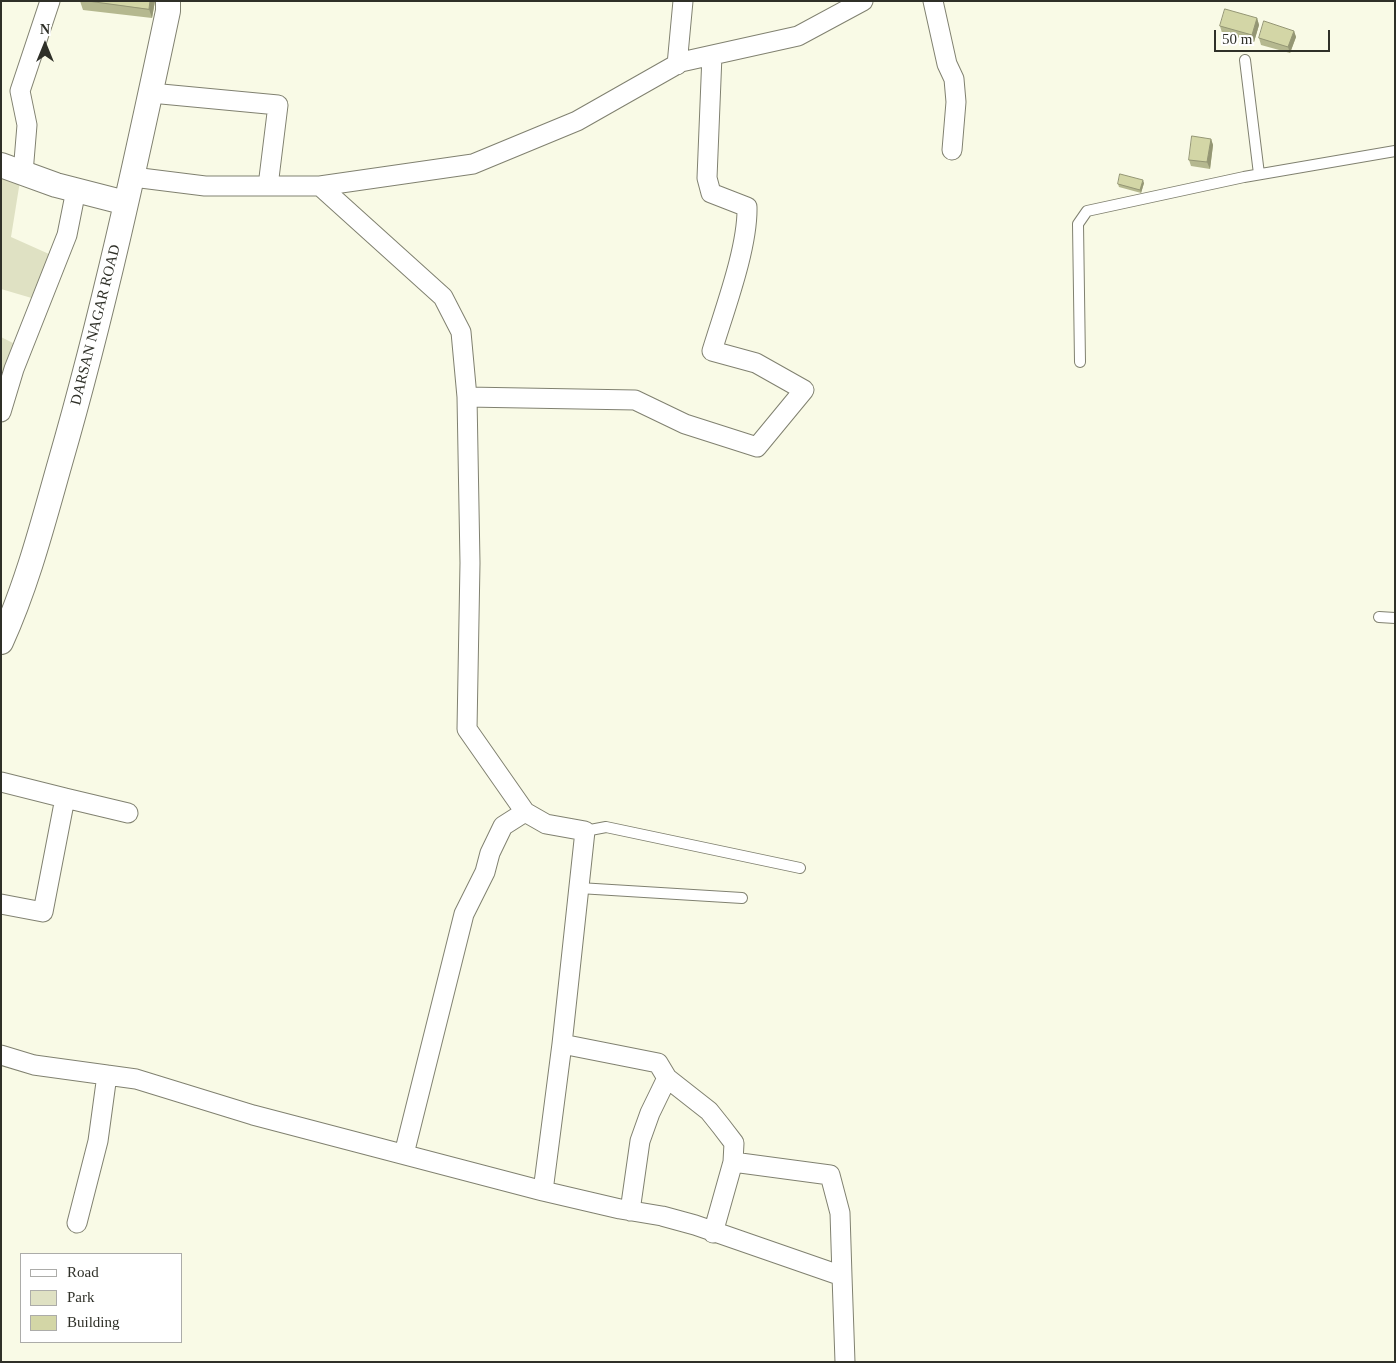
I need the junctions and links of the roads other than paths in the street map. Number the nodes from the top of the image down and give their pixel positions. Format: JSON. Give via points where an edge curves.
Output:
{"nodes":[{"id":1,"x":50,"y":1,"type":"edge"},
{"id":2,"x":168,"y":1,"type":"edge"},
{"id":3,"x":683,"y":1,"type":"edge"},
{"id":4,"x":862,"y":1,"type":"edge"},
{"id":5,"x":933,"y":1,"type":"edge"},
{"id":6,"x":712,"y":55,"type":"junction"},
{"id":7,"x":1245,"y":60,"type":"dead end"},
{"id":8,"x":677,"y":65,"type":"junction"},
{"id":9,"x":151,"y":93,"type":"junction"},
{"id":10,"x":952,"y":150,"type":"dead end"},
{"id":11,"x":1395,"y":151,"type":"edge"},
{"id":12,"x":12,"y":169,"type":"edge"},
{"id":13,"x":1259,"y":174,"type":"junction"},
{"id":14,"x":133,"y":177,"type":"junction"},
{"id":15,"x":268,"y":186,"type":"junction"},
{"id":16,"x":320,"y":186,"type":"junction"},
{"id":17,"x":76,"y":190,"type":"junction"},
{"id":18,"x":126,"y":202,"type":"junction"},
{"id":19,"x":1080,"y":362,"type":"dead end"},
{"id":20,"x":467,"y":397,"type":"junction"},
{"id":21,"x":1,"y":412,"type":"edge"},
{"id":22,"x":1379,"y":617,"type":"dead end"},
{"id":23,"x":1395,"y":618,"type":"edge"},
{"id":24,"x":1,"y":642,"type":"edge"},
{"id":25,"x":1,"y":782,"type":"edge"},
{"id":26,"x":65,"y":798,"type":"junction"},
{"id":27,"x":525,"y":812,"type":"junction"},
{"id":28,"x":128,"y":813,"type":"dead end"},
{"id":29,"x":585,"y":831,"type":"junction"},
{"id":30,"x":800,"y":868,"type":"dead end"},
{"id":31,"x":579,"y":888,"type":"junction"},
{"id":32,"x":742,"y":898,"type":"dead end"},
{"id":33,"x":1,"y":904,"type":"edge"},
{"id":34,"x":562,"y":1044,"type":"junction"},
{"id":35,"x":1,"y":1055,"type":"edge"},
{"id":36,"x":107,"y":1075,"type":"junction"},
{"id":37,"x":667,"y":1078,"type":"junction"},
{"id":38,"x":404,"y":1154,"type":"junction"},
{"id":39,"x":733,"y":1162,"type":"junction"},
{"id":40,"x":543,"y":1191,"type":"junction"},
{"id":41,"x":630,"y":1211,"type":"junction"},
{"id":42,"x":77,"y":1223,"type":"dead end"},
{"id":43,"x":713,"y":1232,"type":"junction"},
{"id":44,"x":842,"y":1276,"type":"junction"},
{"id":45,"x":846,"y":1362,"type":"edge"}],
"edges":[{"from":1,"to":12,"type":"street","via":[[20,91],[27,125]]},
{"from":2,"to":9,"type":"street","name":"DARSAN NAGAR ROAD"},
{"from":3,"to":8,"type":"street"},
{"from":4,"to":6,"type":"street","via":[[798,36]]},
{"from":5,"to":10,"type":"street","via":[[947,64],[954,79],[956,102]]},
{"from":6,"to":8,"type":"street"},
{"from":6,"to":20,"type":"street","via":[[707,178],[710,193],[747,208],[733,282],[712,351],[756,363],[804,390],[757,447],[684,424],[635,400]]},
{"from":7,"to":13,"type":"lane"},
{"from":8,"to":16,"type":"street","via":[[577,122],[474,164]]},
{"from":9,"to":14,"type":"street","name":"DARSAN NAGAR ROAD"},
{"from":9,"to":15,"type":"street","via":[[278,105]]},
{"from":11,"to":13,"type":"lane"},
{"from":12,"to":17,"type":"street"},
{"from":13,"to":19,"type":"lane","via":[[1087,211],[1078,224]]},
{"from":14,"to":15,"type":"street","via":[[205,186]]},
{"from":14,"to":18,"type":"street","name":"DARSAN NAGAR ROAD"},
{"from":15,"to":16,"type":"street"},
{"from":16,"to":20,"type":"street","via":[[444,297],[461,332]]},
{"from":17,"to":18,"type":"street"},
{"from":17,"to":21,"type":"street","via":[[67,235],[14,369]]},
{"from":18,"to":24,"type":"street","name":"DARSAN NAGAR ROAD","via":[[77,406],[40,531]]},
{"from":20,"to":27,"type":"street","via":[[470,563],[467,729]]},
{"from":22,"to":23,"type":"lane"},
{"from":25,"to":26,"type":"street"},
{"from":26,"to":28,"type":"street"},
{"from":26,"to":33,"type":"street","via":[[44,912]]},
{"from":27,"to":29,"type":"street","via":[[546,824]]},
{"from":27,"to":38,"type":"street","via":[[503,826],[464,914]]},
{"from":29,"to":30,"type":"lane","via":[[606,827]]},
{"from":29,"to":31,"type":"street"},
{"from":31,"to":32,"type":"lane"},
{"from":31,"to":34,"type":"street"},
{"from":34,"to":37,"type":"street","via":[[658,1063]]},
{"from":34,"to":40,"type":"street"},
{"from":35,"to":36,"type":"street","via":[[34,1065]]},
{"from":36,"to":38,"type":"street","via":[[136,1079],[253,1115]]},
{"from":36,"to":42,"type":"street","via":[[98,1141]]},
{"from":37,"to":39,"type":"street","via":[[709,1111],[722,1126],[734,1143]]},
{"from":37,"to":41,"type":"street","via":[[640,1141]]},
{"from":38,"to":40,"type":"street"},
{"from":39,"to":43,"type":"street"},
{"from":39,"to":44,"type":"street","via":[[830,1175],[840,1213]]},
{"from":40,"to":41,"type":"street"},
{"from":41,"to":43,"type":"street","via":[[662,1216]]},
{"from":43,"to":44,"type":"street"},
{"from":44,"to":45,"type":"street"}]}
